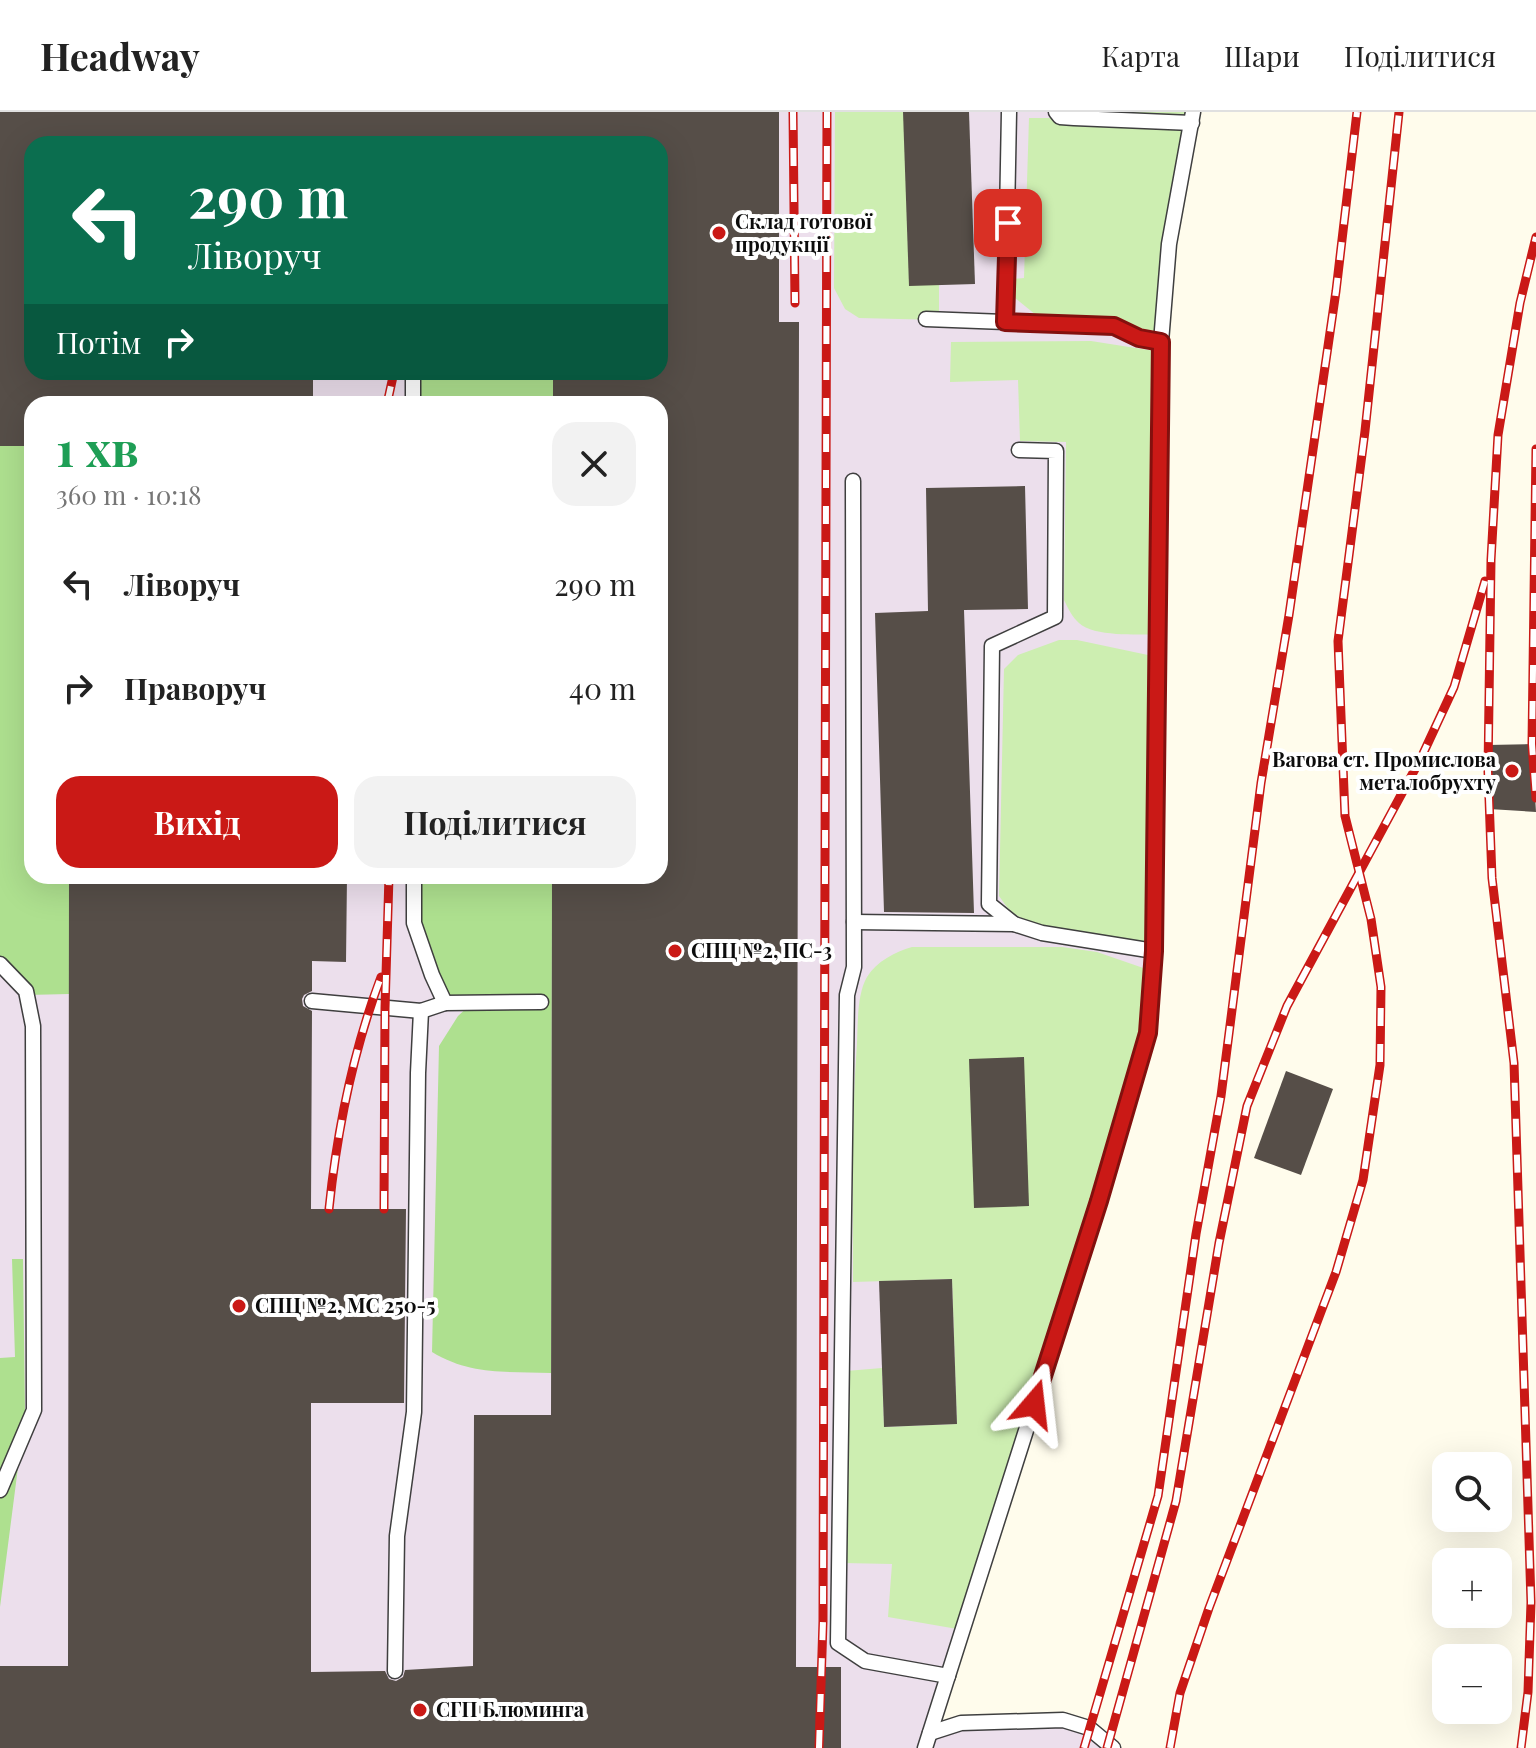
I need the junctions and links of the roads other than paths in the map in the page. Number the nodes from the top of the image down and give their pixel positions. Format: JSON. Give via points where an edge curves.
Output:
{"nodes":[{"id":1,"x":1009,"y":112,"type":"edge"},
{"id":2,"x":1056,"y":112,"type":"edge"},
{"id":3,"x":1192,"y":117,"type":"edge"},
{"id":4,"x":926,"y":319,"type":"dead end"},
{"id":5,"x":1005,"y":322,"type":"junction"},
{"id":6,"x":1161,"y":342,"type":"junction"},
{"id":7,"x":1019,"y":450,"type":"dead end"},
{"id":8,"x":853,"y":481,"type":"dead end"},
{"id":9,"x":414,"y":884,"type":"edge"},
{"id":10,"x":854,"y":922,"type":"junction"},
{"id":11,"x":1014,"y":924,"type":"junction"},
{"id":12,"x":1154,"y":951,"type":"junction"},
{"id":13,"x":0,"y":964,"type":"edge"},
{"id":14,"x":312,"y":1001,"type":"dead end"},
{"id":15,"x":541,"y":1002,"type":"dead end"},
{"id":16,"x":445,"y":1003,"type":"junction"},
{"id":17,"x":421,"y":1011,"type":"junction"},
{"id":18,"x":0,"y":1490,"type":"edge"},
{"id":19,"x":395,"y":1671,"type":"dead end"},
{"id":20,"x":948,"y":1676,"type":"junction"},
{"id":21,"x":927,"y":1741,"type":"edge"},
{"id":22,"x":1113,"y":1748,"type":"edge"}],
"edges":[{"from":1,"to":5,"type":"lane"},
{"from":2,"to":3,"type":"lane","via":[[1074,118]]},
{"from":3,"to":6,"type":"lane","via":[[1169,244]]},
{"from":4,"to":5,"type":"lane"},
{"from":5,"to":6,"type":"lane","via":[[1114,326]]},
{"from":6,"to":12,"type":"lane"},
{"from":7,"to":11,"type":"lane","via":[[1056,451],[1055,617],[992,646],[989,904]]},
{"from":8,"to":10,"type":"lane"},
{"from":9,"to":16,"type":"lane","via":[[414,923]]},
{"from":10,"to":11,"type":"lane"},
{"from":10,"to":20,"type":"lane","via":[[854,967],[847,995],[838,1643],[865,1661]]},
{"from":11,"to":12,"type":"lane"},
{"from":12,"to":20,"type":"lane","via":[[1148,1033]]},
{"from":13,"to":18,"type":"lane","via":[[26,991],[33,1026],[34,1410]]},
{"from":14,"to":17,"type":"lane"},
{"from":15,"to":16,"type":"lane"},
{"from":16,"to":17,"type":"lane"},
{"from":17,"to":19,"type":"lane","via":[[414,1412],[397,1536]]},
{"from":20,"to":21,"type":"lane"},
{"from":21,"to":22,"type":"lane","via":[[961,1723],[1063,1720],[1089,1728]]}]}
